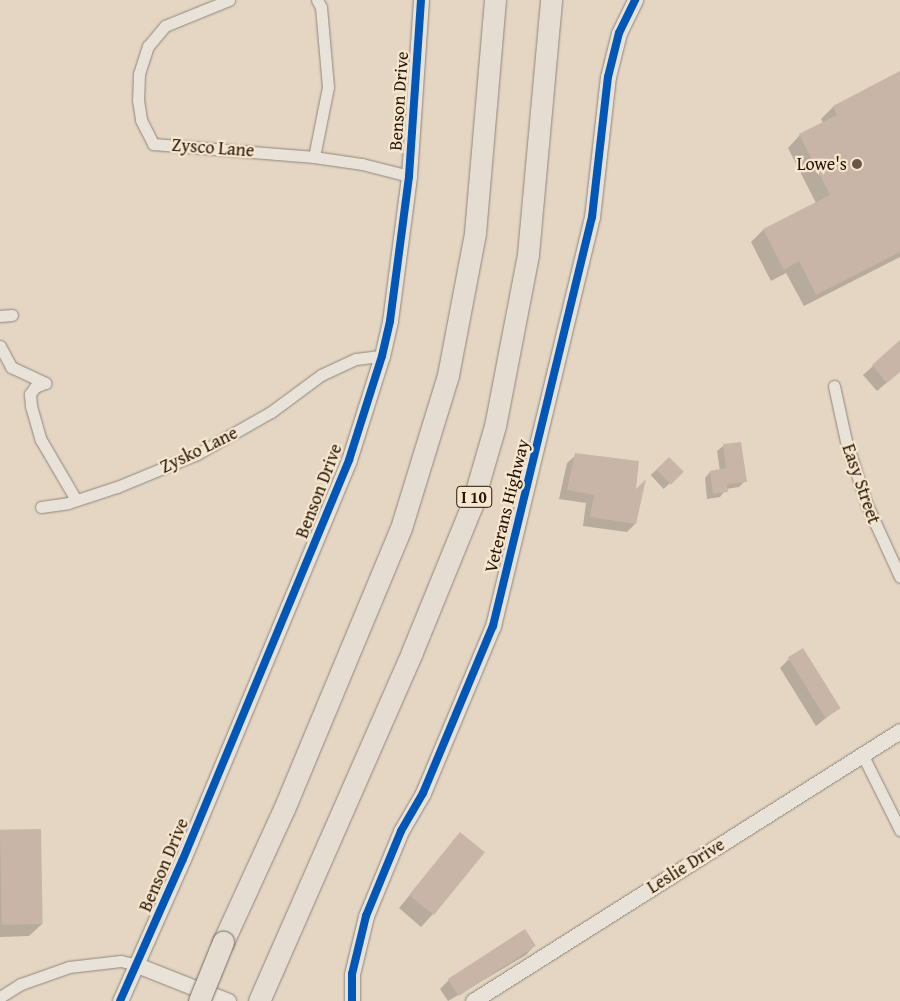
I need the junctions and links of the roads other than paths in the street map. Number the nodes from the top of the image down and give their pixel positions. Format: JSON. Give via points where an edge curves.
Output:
{"nodes":[{"id":1,"x":229,"y":0,"type":"edge"},
{"id":2,"x":317,"y":0,"type":"edge"},
{"id":3,"x":421,"y":0,"type":"edge"},
{"id":4,"x":495,"y":0,"type":"edge"},
{"id":5,"x":550,"y":0,"type":"edge"},
{"id":6,"x":636,"y":0,"type":"edge"},
{"id":7,"x":314,"y":157,"type":"junction"},
{"id":8,"x":409,"y":176,"type":"junction"},
{"id":9,"x":12,"y":315,"type":"dead end"},
{"id":10,"x":0,"y":316,"type":"edge"},
{"id":11,"x":0,"y":346,"type":"edge"},
{"id":12,"x":382,"y":356,"type":"junction"},
{"id":13,"x":834,"y":386,"type":"dead end"},
{"id":14,"x":76,"y":500,"type":"junction"},
{"id":15,"x":41,"y":507,"type":"dead end"},
{"id":16,"x":900,"y":577,"type":"edge"},
{"id":17,"x":900,"y":731,"type":"edge"},
{"id":18,"x":862,"y":754,"type":"junction"},
{"id":19,"x":900,"y":830,"type":"edge"},
{"id":20,"x":137,"y":965,"type":"junction"},
{"id":21,"x":352,"y":982,"type":"junction"},
{"id":22,"x":0,"y":997,"type":"edge"},
{"id":23,"x":120,"y":1001,"type":"edge"},
{"id":24,"x":199,"y":1001,"type":"edge"},
{"id":25,"x":228,"y":1001,"type":"edge"},
{"id":26,"x":259,"y":1001,"type":"edge"},
{"id":27,"x":344,"y":1001,"type":"edge"},
{"id":28,"x":352,"y":1001,"type":"edge"},
{"id":29,"x":357,"y":1001,"type":"edge"},
{"id":30,"x":473,"y":1001,"type":"edge"}],
"edges":[{"from":1,"to":7,"type":"street","name":"Zysco Lane","via":[[165,26],[148,46],[139,74],[138,100],[141,120],[153,144]]},
{"from":2,"to":7,"type":"street","via":[[321,7],[328,87]]},
{"from":3,"to":8,"type":"street","name":"Benson Drive"},
{"from":4,"to":24,"type":"highway","bridge":true,"via":[[475,233],[448,375],[401,528],[288,800]]},
{"from":5,"to":26,"type":"highway","number":"I 10","via":[[528,254],[490,443],[472,505],[441,585]]},
{"from":6,"to":21,"type":"street","name":"Veterans Highway","via":[[619,33],[608,77],[592,217],[493,626],[423,793],[401,831],[383,873],[360,936]]},
{"from":7,"to":8,"type":"street","name":"Zysco Lane","via":[[362,164]]},
{"from":8,"to":12,"type":"street","name":"Benson Drive","via":[[390,321]]},
{"from":9,"to":10,"type":"street"},
{"from":11,"to":14,"type":"street","via":[[11,367],[45,383],[35,387],[30,394],[31,406],[41,440]]},
{"from":12,"to":14,"type":"street","name":"Zysko Lane","via":[[356,359],[312,380],[271,412],[197,454]]},
{"from":12,"to":20,"type":"street","name":"Benson Drive","via":[[350,460]]},
{"from":13,"to":16,"type":"street","name":"Easy Street","via":[[846,441],[867,505]]},
{"from":14,"to":15,"type":"street","name":"Zysko Lane"},
{"from":17,"to":18,"type":"street","name":"Leslie Drive"},
{"from":18,"to":19,"type":"street"},
{"from":18,"to":30,"type":"street","name":"Leslie Drive"},
{"from":20,"to":22,"type":"street","via":[[121,961],[69,966],[21,984]]},
{"from":20,"to":23,"type":"street","name":"Benson Drive"},
{"from":20,"to":25,"type":"street"},
{"from":21,"to":27,"type":"street"},
{"from":21,"to":28,"type":"street","name":"Veterans Highway"},
{"from":21,"to":29,"type":"street"}]}
